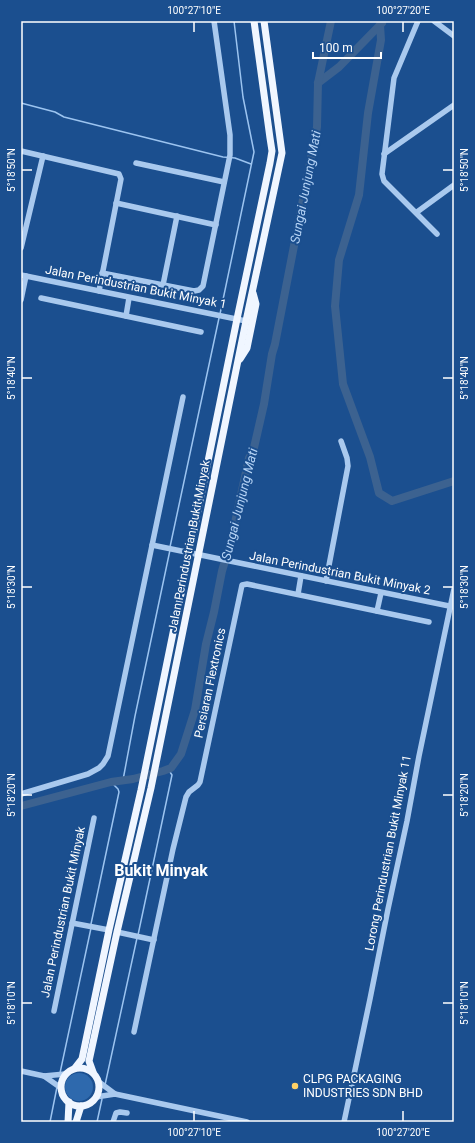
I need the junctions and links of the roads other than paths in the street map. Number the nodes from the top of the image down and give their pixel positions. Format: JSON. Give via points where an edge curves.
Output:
{"nodes":[{"id":1,"x":214,"y":21,"type":"edge"},
{"id":2,"x":254,"y":21,"type":"edge"},
{"id":3,"x":264,"y":21,"type":"edge"},
{"id":4,"x":418,"y":21,"type":"edge"},
{"id":5,"x":434,"y":21,"type":"edge"},
{"id":6,"x":454,"y":36,"type":"edge"},
{"id":7,"x":454,"y":105,"type":"edge"},
{"id":8,"x":21,"y":151,"type":"edge"},
{"id":9,"x":384,"y":154,"type":"junction"},
{"id":10,"x":43,"y":156,"type":"junction"},
{"id":11,"x":136,"y":163,"type":"dead end"},
{"id":12,"x":224,"y":182,"type":"junction"},
{"id":13,"x":454,"y":185,"type":"edge"},
{"id":14,"x":116,"y":203,"type":"junction"},
{"id":15,"x":417,"y":212,"type":"junction"},
{"id":16,"x":177,"y":216,"type":"junction"},
{"id":17,"x":216,"y":225,"type":"junction"},
{"id":18,"x":438,"y":234,"type":"dead end"},
{"id":19,"x":21,"y":248,"type":"edge"},
{"id":20,"x":102,"y":273,"type":"junction"},
{"id":21,"x":23,"y":276,"type":"edge"},
{"id":22,"x":163,"y":285,"type":"junction"},
{"id":23,"x":99,"y":291,"type":"junction"},
{"id":24,"x":252,"y":291,"type":"junction"},
{"id":25,"x":41,"y":298,"type":"dead end"},
{"id":26,"x":129,"y":298,"type":"junction"},
{"id":27,"x":21,"y":300,"type":"edge"},
{"id":28,"x":126,"y":316,"type":"junction"},
{"id":29,"x":237,"y":319,"type":"junction"},
{"id":30,"x":246,"y":321,"type":"junction"},
{"id":31,"x":201,"y":332,"type":"dead end"},
{"id":32,"x":238,"y":363,"type":"junction"},
{"id":33,"x":183,"y":397,"type":"dead end"},
{"id":34,"x":342,"y":441,"type":"dead end"},
{"id":35,"x":152,"y":545,"type":"junction"},
{"id":36,"x":189,"y":553,"type":"junction"},
{"id":37,"x":198,"y":555,"type":"junction"},
{"id":38,"x":301,"y":576,"type":"junction"},
{"id":39,"x":326,"y":581,"type":"junction"},
{"id":40,"x":454,"y":589,"type":"edge"},
{"id":41,"x":381,"y":593,"type":"junction"},
{"id":42,"x":298,"y":594,"type":"junction"},
{"id":43,"x":452,"y":607,"type":"edge"},
{"id":44,"x":377,"y":611,"type":"junction"},
{"id":45,"x":429,"y":622,"type":"dead end"},
{"id":46,"x":21,"y":794,"type":"edge"},
{"id":47,"x":94,"y":818,"type":"dead end"},
{"id":48,"x":72,"y":923,"type":"junction"},
{"id":49,"x":109,"y":930,"type":"junction"},
{"id":50,"x":117,"y":932,"type":"junction"},
{"id":51,"x":154,"y":940,"type":"junction"},
{"id":52,"x":54,"y":1011,"type":"dead end"},
{"id":53,"x":134,"y":1032,"type":"dead end"},
{"id":54,"x":75,"y":1068,"type":"junction"},
{"id":55,"x":21,"y":1071,"type":"edge"},
{"id":56,"x":92,"y":1072,"type":"junction"},
{"id":57,"x":61,"y":1075,"type":"junction"},
{"id":58,"x":44,"y":1076,"type":"junction"},
{"id":59,"x":103,"y":1085,"type":"junction"},
{"id":60,"x":58,"y":1086,"type":"junction"},
{"id":61,"x":115,"y":1094,"type":"junction"},
{"id":62,"x":101,"y":1096,"type":"junction"},
{"id":63,"x":69,"y":1102,"type":"junction"},
{"id":64,"x":81,"y":1106,"type":"junction"},
{"id":65,"x":127,"y":1113,"type":"dead end"},
{"id":66,"x":68,"y":1122,"type":"edge"},
{"id":67,"x":76,"y":1122,"type":"edge"},
{"id":68,"x":113,"y":1122,"type":"edge"},
{"id":69,"x":247,"y":1122,"type":"edge"},
{"id":70,"x":344,"y":1122,"type":"edge"}],
"edges":[{"from":1,"to":12,"type":"street","via":[[230,135]]},
{"from":2,"to":29,"type":"main road","name":"Jalan Perindustrian Bukit Minyak","via":[[272,151]]},
{"from":3,"to":24,"type":"main road","name":"Jalan Perindustrian Bukit Minyak","via":[[282,153]]},
{"from":4,"to":9,"type":"street","via":[[394,78]]},
{"from":5,"to":6,"type":"street"},
{"from":7,"to":9,"type":"street"},
{"from":8,"to":10,"type":"street"},
{"from":9,"to":15,"type":"street","via":[[384,181]]},
{"from":10,"to":14,"type":"street","via":[[119,174],[121,179]]},
{"from":10,"to":19,"type":"street"},
{"from":11,"to":12,"type":"street"},
{"from":12,"to":17,"type":"street"},
{"from":13,"to":15,"type":"street"},
{"from":14,"to":16,"type":"street"},
{"from":14,"to":20,"type":"street"},
{"from":15,"to":18,"type":"street"},
{"from":16,"to":17,"type":"street"},
{"from":16,"to":22,"type":"street"},
{"from":17,"to":22,"type":"street","via":[[203,286],[194,291]]},
{"from":20,"to":22,"type":"street"},
{"from":20,"to":23,"type":"street"},
{"from":21,"to":23,"type":"street","name":"Jalan Perindustrian Bukit Minyak 1"},
{"from":21,"to":27,"type":"street"},
{"from":23,"to":26,"type":"street","name":"Jalan Perindustrian Bukit Minyak 1"},
{"from":24,"to":30,"type":"main road","name":"Jalan Perindustrian Bukit Minyak"},
{"from":24,"to":32,"type":"main road","via":[[256,304],[247,348]]},
{"from":25,"to":28,"type":"street"},
{"from":26,"to":28,"type":"street"},
{"from":26,"to":29,"type":"street","name":"Jalan Perindustrian Bukit Minyak 1"},
{"from":28,"to":31,"type":"street"},
{"from":29,"to":30,"type":"street","name":"Jalan Perindustrian Bukit Minyak 1"},
{"from":29,"to":36,"type":"main road","name":"Jalan Perindustrian Bukit Minyak"},
{"from":30,"to":32,"type":"main road","name":"Jalan Perindustrian Bukit Minyak"},
{"from":32,"to":37,"type":"main road","name":"Jalan Perindustrian Bukit Minyak"},
{"from":33,"to":35,"type":"street"},
{"from":34,"to":39,"type":"street","via":[[348,466]]},
{"from":35,"to":36,"type":"street","name":"Jalan Perindustrian Bukit Minyak 2"},
{"from":35,"to":46,"type":"street","via":[[108,756],[99,768],[88,774]]},
{"from":36,"to":37,"type":"street","name":"Jalan Perindustrian Bukit Minyak 2"},
{"from":36,"to":49,"type":"main road","name":"Jalan Perindustrian Bukit Minyak","via":[[142,790]]},
{"from":37,"to":38,"type":"street","name":"Jalan Perindustrian Bukit Minyak 2"},
{"from":37,"to":50,"type":"main road","name":"Jalan Perindustrian Bukit Minyak","via":[[151,788]]},
{"from":38,"to":39,"type":"street","name":"Jalan Perindustrian Bukit Minyak 2"},
{"from":38,"to":42,"type":"street"},
{"from":39,"to":41,"type":"street","name":"Jalan Perindustrian Bukit Minyak 2"},
{"from":40,"to":43,"type":"street","name":"Lorong Perindustrian Bukit Minyak 11"},
{"from":41,"to":43,"type":"street","name":"Jalan Perindustrian Bukit Minyak 2"},
{"from":41,"to":44,"type":"street"},
{"from":42,"to":44,"type":"street","name":"Persiaran Flextronics"},
{"from":42,"to":51,"type":"street","name":"Persiaran Flextronics","via":[[244,585],[198,785],[186,797]]},
{"from":43,"to":70,"type":"street","name":"Lorong Perindustrian Bukit Minyak 11"},
{"from":44,"to":45,"type":"street","name":"Persiaran Flextronics"},
{"from":47,"to":48,"type":"street","name":"Jalan Perindustrian Bukit Minyak"},
{"from":48,"to":49,"type":"street"},
{"from":48,"to":52,"type":"street","name":"Jalan Perindustrian Bukit Minyak"},
{"from":49,"to":54,"type":"main road","name":"Jalan Perindustrian Bukit Minyak","via":[[82,1059]]},
{"from":50,"to":51,"type":"street"},
{"from":50,"to":56,"type":"main road","name":"Jalan Perindustrian Bukit Minyak","via":[[89,1062]]},
{"from":51,"to":53,"type":"street"},
{"from":54,"to":56,"type":"main road","via":[[81,1067]]},
{"from":54,"to":57,"type":"main road"},
{"from":55,"to":58,"type":"street"},
{"from":56,"to":59,"type":"main road"},
{"from":57,"to":58,"type":"street"},
{"from":57,"to":60,"type":"main road"},
{"from":58,"to":60,"type":"street"},
{"from":59,"to":61,"type":"street"},
{"from":59,"to":62,"type":"main road","via":[[100,1087]]},
{"from":60,"to":63,"type":"main road"},
{"from":61,"to":62,"type":"street"},
{"from":61,"to":69,"type":"street"},
{"from":62,"to":64,"type":"main road"},
{"from":63,"to":64,"type":"main road"},
{"from":63,"to":66,"type":"main road"},
{"from":64,"to":67,"type":"main road"},
{"from":65,"to":68,"type":"street","via":[[116,1113]]}]}
